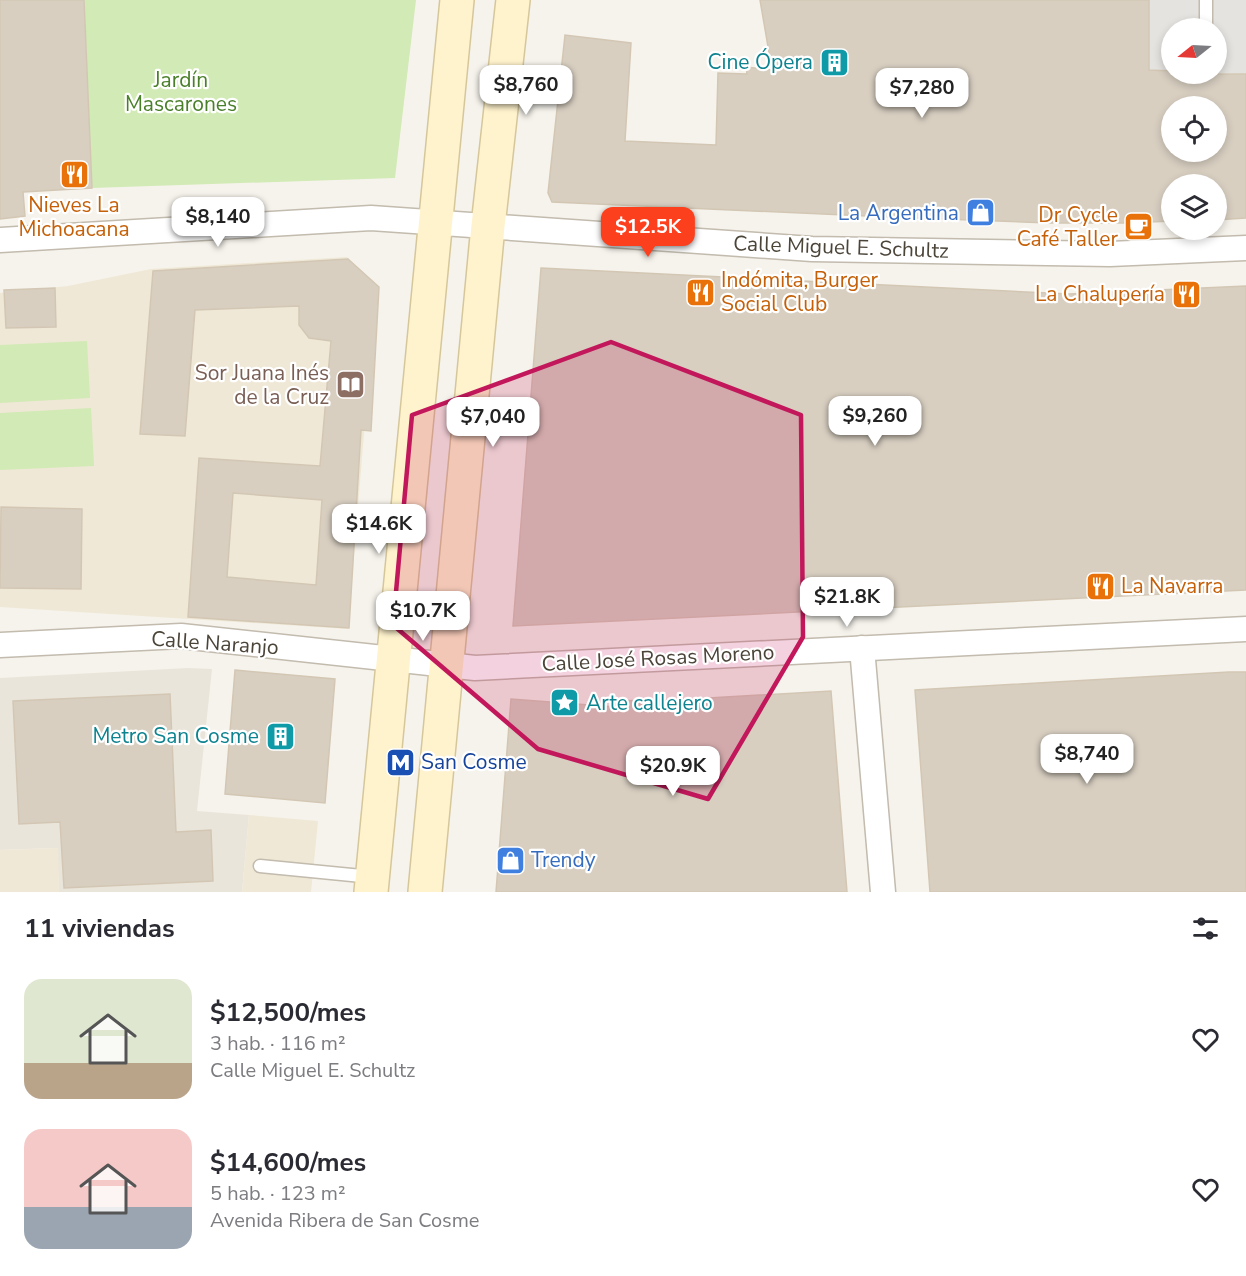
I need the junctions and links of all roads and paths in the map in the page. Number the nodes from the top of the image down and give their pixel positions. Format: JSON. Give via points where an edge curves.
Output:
{"nodes":[{"id":1,"x":457,"y":0,"type":"edge"},
{"id":2,"x":513,"y":0,"type":"edge"},
{"id":3,"x":1206,"y":0,"type":"edge"},
{"id":4,"x":1206,"y":18,"type":"edge"},
{"id":5,"x":436,"y":224,"type":"junction"},
{"id":6,"x":488,"y":226,"type":"junction"},
{"id":7,"x":0,"y":240,"type":"edge"},
{"id":8,"x":1246,"y":248,"type":"edge"},
{"id":9,"x":1246,"y":629,"type":"edge"},
{"id":10,"x":0,"y":645,"type":"edge"},
{"id":11,"x":862,"y":648,"type":"junction"},
{"id":12,"x":394,"y":660,"type":"junction"},
{"id":13,"x":447,"y":666,"type":"junction"},
{"id":14,"x":260,"y":866,"type":"dead end"},
{"id":15,"x":372,"y":885,"type":"edge"},
{"id":16,"x":425,"y":892,"type":"edge"},
{"id":17,"x":883,"y":892,"type":"edge"}],
"edges":[{"from":1,"to":5,"type":"main road"},
{"from":2,"to":6,"type":"main road"},
{"from":3,"to":4,"type":"lane"},
{"from":5,"to":6,"type":"street","name":"Calle Miguel E. Schultz"},
{"from":5,"to":7,"type":"street","name":"Calle Miguel E. Schultz","via":[[371,218]]},
{"from":5,"to":12,"type":"main road"},
{"from":6,"to":8,"type":"street","name":"Calle Miguel E. Schultz","via":[[812,249],[1110,254]]},
{"from":6,"to":13,"type":"main road"},
{"from":9,"to":11,"type":"street","name":"Calle José Rosas Moreno"},
{"from":10,"to":12,"type":"street","name":"Calle Naranjo","via":[[180,636]]},
{"from":11,"to":13,"type":"street","name":"Calle José Rosas Moreno","via":[[475,668]]},
{"from":11,"to":17,"type":"street"},
{"from":12,"to":13,"type":"street","name":"Calle José Rosas Moreno"},
{"from":12,"to":15,"type":"main road"},
{"from":13,"to":16,"type":"main road"},
{"from":14,"to":15,"type":"lane"}]}
